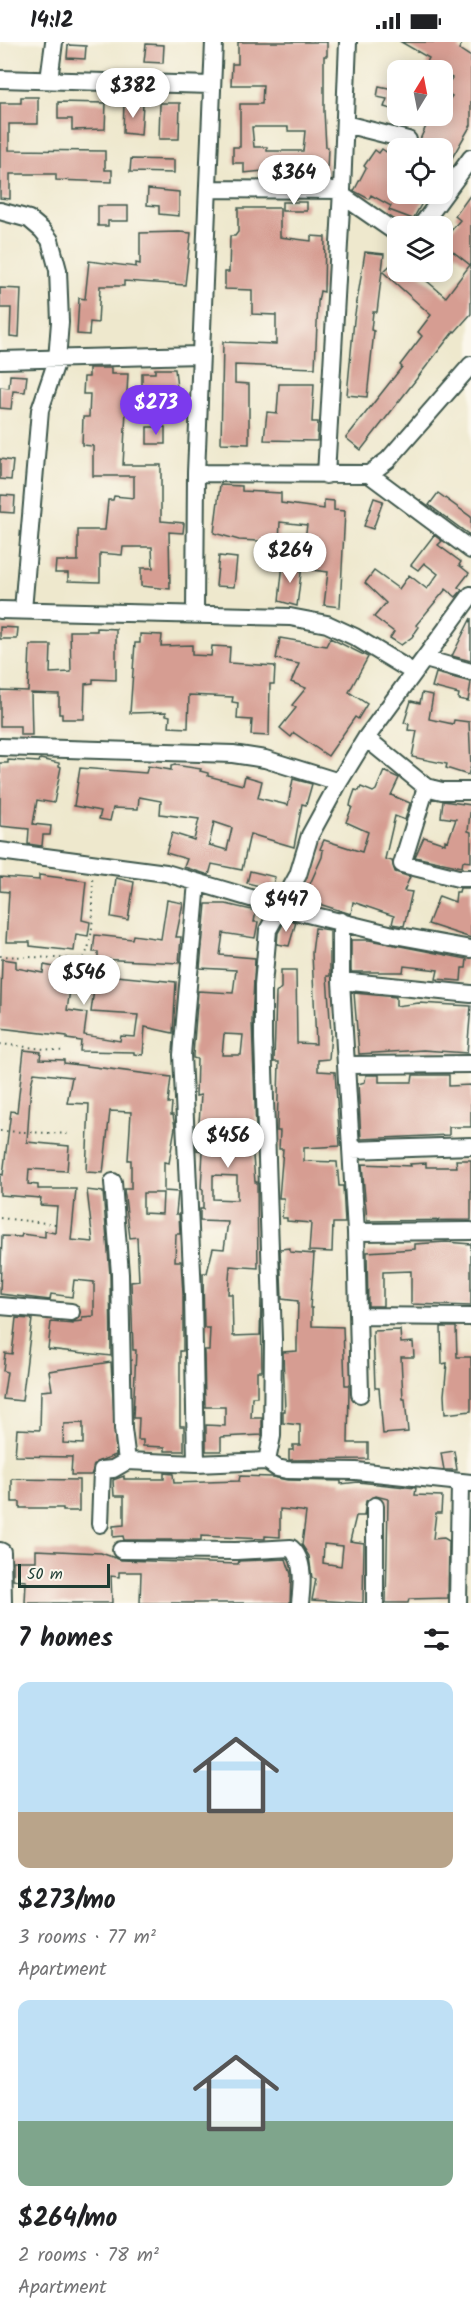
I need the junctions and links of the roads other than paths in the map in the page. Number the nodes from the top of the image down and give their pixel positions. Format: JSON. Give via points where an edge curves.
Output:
{"nodes":[{"id":1,"x":54,"y":42,"type":"edge"},
{"id":2,"x":214,"y":42,"type":"edge"},
{"id":3,"x":348,"y":42,"type":"edge"},
{"id":4,"x":0,"y":79,"type":"edge"},
{"id":5,"x":49,"y":80,"type":"junction"},
{"id":6,"x":211,"y":85,"type":"junction"},
{"id":7,"x":345,"y":124,"type":"junction"},
{"id":8,"x":400,"y":138,"type":"edge"},
{"id":9,"x":471,"y":158,"type":"edge"},
{"id":10,"x":208,"y":189,"type":"junction"},
{"id":11,"x":342,"y":193,"type":"junction"},
{"id":12,"x":0,"y":211,"type":"edge"},
{"id":13,"x":428,"y":216,"type":"edge"},
{"id":14,"x":387,"y":226,"type":"edge"},
{"id":15,"x":200,"y":355,"type":"junction"},
{"id":16,"x":0,"y":360,"type":"edge"},
{"id":17,"x":57,"y":360,"type":"junction"},
{"id":18,"x":471,"y":365,"type":"edge"},
{"id":19,"x":196,"y":474,"type":"junction"},
{"id":20,"x":369,"y":474,"type":"junction"},
{"id":21,"x":326,"y":475,"type":"junction"},
{"id":22,"x":471,"y":550,"type":"edge"},
{"id":23,"x":471,"y":595,"type":"edge"},
{"id":24,"x":0,"y":610,"type":"edge"},
{"id":25,"x":23,"y":610,"type":"junction"},
{"id":26,"x":195,"y":613,"type":"junction"},
{"id":27,"x":425,"y":659,"type":"junction"},
{"id":28,"x":413,"y":672,"type":"junction"},
{"id":29,"x":471,"y":672,"type":"edge"},
{"id":30,"x":366,"y":738,"type":"junction"},
{"id":31,"x":0,"y":747,"type":"edge"},
{"id":32,"x":339,"y":782,"type":"junction"},
{"id":33,"x":426,"y":787,"type":"junction"},
{"id":34,"x":471,"y":791,"type":"edge"},
{"id":35,"x":0,"y":851,"type":"edge"},
{"id":36,"x":471,"y":878,"type":"edge"},
{"id":37,"x":196,"y":882,"type":"junction"},
{"id":38,"x":280,"y":905,"type":"junction"},
{"id":39,"x":341,"y":921,"type":"junction"},
{"id":40,"x":471,"y":949,"type":"edge"},
{"id":41,"x":340,"y":981,"type":"junction"},
{"id":42,"x":471,"y":994,"type":"edge"},
{"id":43,"x":471,"y":1064,"type":"edge"},
{"id":44,"x":347,"y":1065,"type":"junction"},
{"id":45,"x":471,"y":1146,"type":"edge"},
{"id":46,"x":351,"y":1150,"type":"junction"},
{"id":47,"x":113,"y":1182,"type":"dead end"},
{"id":48,"x":471,"y":1231,"type":"edge"},
{"id":49,"x":356,"y":1232,"type":"junction"},
{"id":50,"x":0,"y":1306,"type":"edge"},
{"id":51,"x":71,"y":1312,"type":"dead end"},
{"id":52,"x":358,"y":1316,"type":"junction"},
{"id":53,"x":471,"y":1317,"type":"edge"},
{"id":54,"x":360,"y":1394,"type":"dead end"},
{"id":55,"x":267,"y":1461,"type":"junction"},
{"id":56,"x":196,"y":1464,"type":"junction"},
{"id":57,"x":120,"y":1465,"type":"junction"},
{"id":58,"x":466,"y":1483,"type":"edge"},
{"id":59,"x":375,"y":1506,"type":"dead end"},
{"id":60,"x":100,"y":1524,"type":"dead end"},
{"id":61,"x":121,"y":1550,"type":"dead end"},
{"id":62,"x":0,"y":1551,"type":"edge"},
{"id":63,"x":3,"y":1603,"type":"edge"},
{"id":64,"x":300,"y":1603,"type":"edge"},
{"id":65,"x":375,"y":1603,"type":"edge"},
{"id":66,"x":458,"y":1603,"type":"edge"}],
"edges":[{"from":1,"to":5,"type":"street"},
{"from":2,"to":6,"type":"street"},
{"from":3,"to":7,"type":"street"},
{"from":4,"to":5,"type":"street"},
{"from":5,"to":6,"type":"street"},
{"from":6,"to":10,"type":"street"},
{"from":7,"to":8,"type":"street"},
{"from":7,"to":11,"type":"street"},
{"from":9,"to":13,"type":"street"},
{"from":10,"to":11,"type":"street"},
{"from":10,"to":15,"type":"street"},
{"from":11,"to":14,"type":"street"},
{"from":11,"to":21,"type":"street"},
{"from":12,"to":17,"type":"street","via":[[29,219],[50,240],[58,270]]},
{"from":15,"to":17,"type":"street"},
{"from":15,"to":19,"type":"street"},
{"from":16,"to":17,"type":"street"},
{"from":17,"to":25,"type":"street","via":[[40,410]]},
{"from":18,"to":20,"type":"street","via":[[395,452]]},
{"from":19,"to":21,"type":"street"},
{"from":19,"to":26,"type":"street"},
{"from":20,"to":21,"type":"street"},
{"from":20,"to":22,"type":"street"},
{"from":23,"to":27,"type":"street"},
{"from":24,"to":25,"type":"street"},
{"from":25,"to":26,"type":"street"},
{"from":26,"to":28,"type":"street","via":[[290,617],[327,624]]},
{"from":27,"to":28,"type":"street"},
{"from":27,"to":29,"type":"street"},
{"from":28,"to":30,"type":"street"},
{"from":30,"to":32,"type":"street"},
{"from":30,"to":33,"type":"street"},
{"from":31,"to":32,"type":"street","via":[[233,754],[265,759]]},
{"from":32,"to":38,"type":"street","via":[[310,836],[298,875]]},
{"from":33,"to":34,"type":"street"},
{"from":33,"to":36,"type":"street","via":[[402,864]]},
{"from":35,"to":37,"type":"street","via":[[91,861]]},
{"from":37,"to":38,"type":"street"},
{"from":37,"to":56,"type":"street","via":[[182,1055]]},
{"from":38,"to":39,"type":"street"},
{"from":38,"to":55,"type":"street","via":[[268,930],[263,985],[273,1339],[272,1436]]},
{"from":39,"to":40,"type":"street"},
{"from":39,"to":41,"type":"street"},
{"from":41,"to":42,"type":"street"},
{"from":41,"to":44,"type":"street"},
{"from":43,"to":44,"type":"street"},
{"from":44,"to":46,"type":"street"},
{"from":45,"to":46,"type":"street"},
{"from":46,"to":49,"type":"street"},
{"from":47,"to":57,"type":"street","via":[[121,1298]]},
{"from":48,"to":49,"type":"street"},
{"from":49,"to":52,"type":"street"},
{"from":50,"to":51,"type":"street"},
{"from":52,"to":53,"type":"street"},
{"from":52,"to":54,"type":"street"},
{"from":55,"to":56,"type":"street"},
{"from":55,"to":58,"type":"street","via":[[287,1470],[356,1471]]},
{"from":56,"to":57,"type":"street"},
{"from":57,"to":60,"type":"street","via":[[102,1470]]},
{"from":58,"to":66,"type":"street"},
{"from":59,"to":65,"type":"street"},
{"from":61,"to":64,"type":"street","via":[[291,1548],[300,1564]]},
{"from":62,"to":63,"type":"street"}]}
